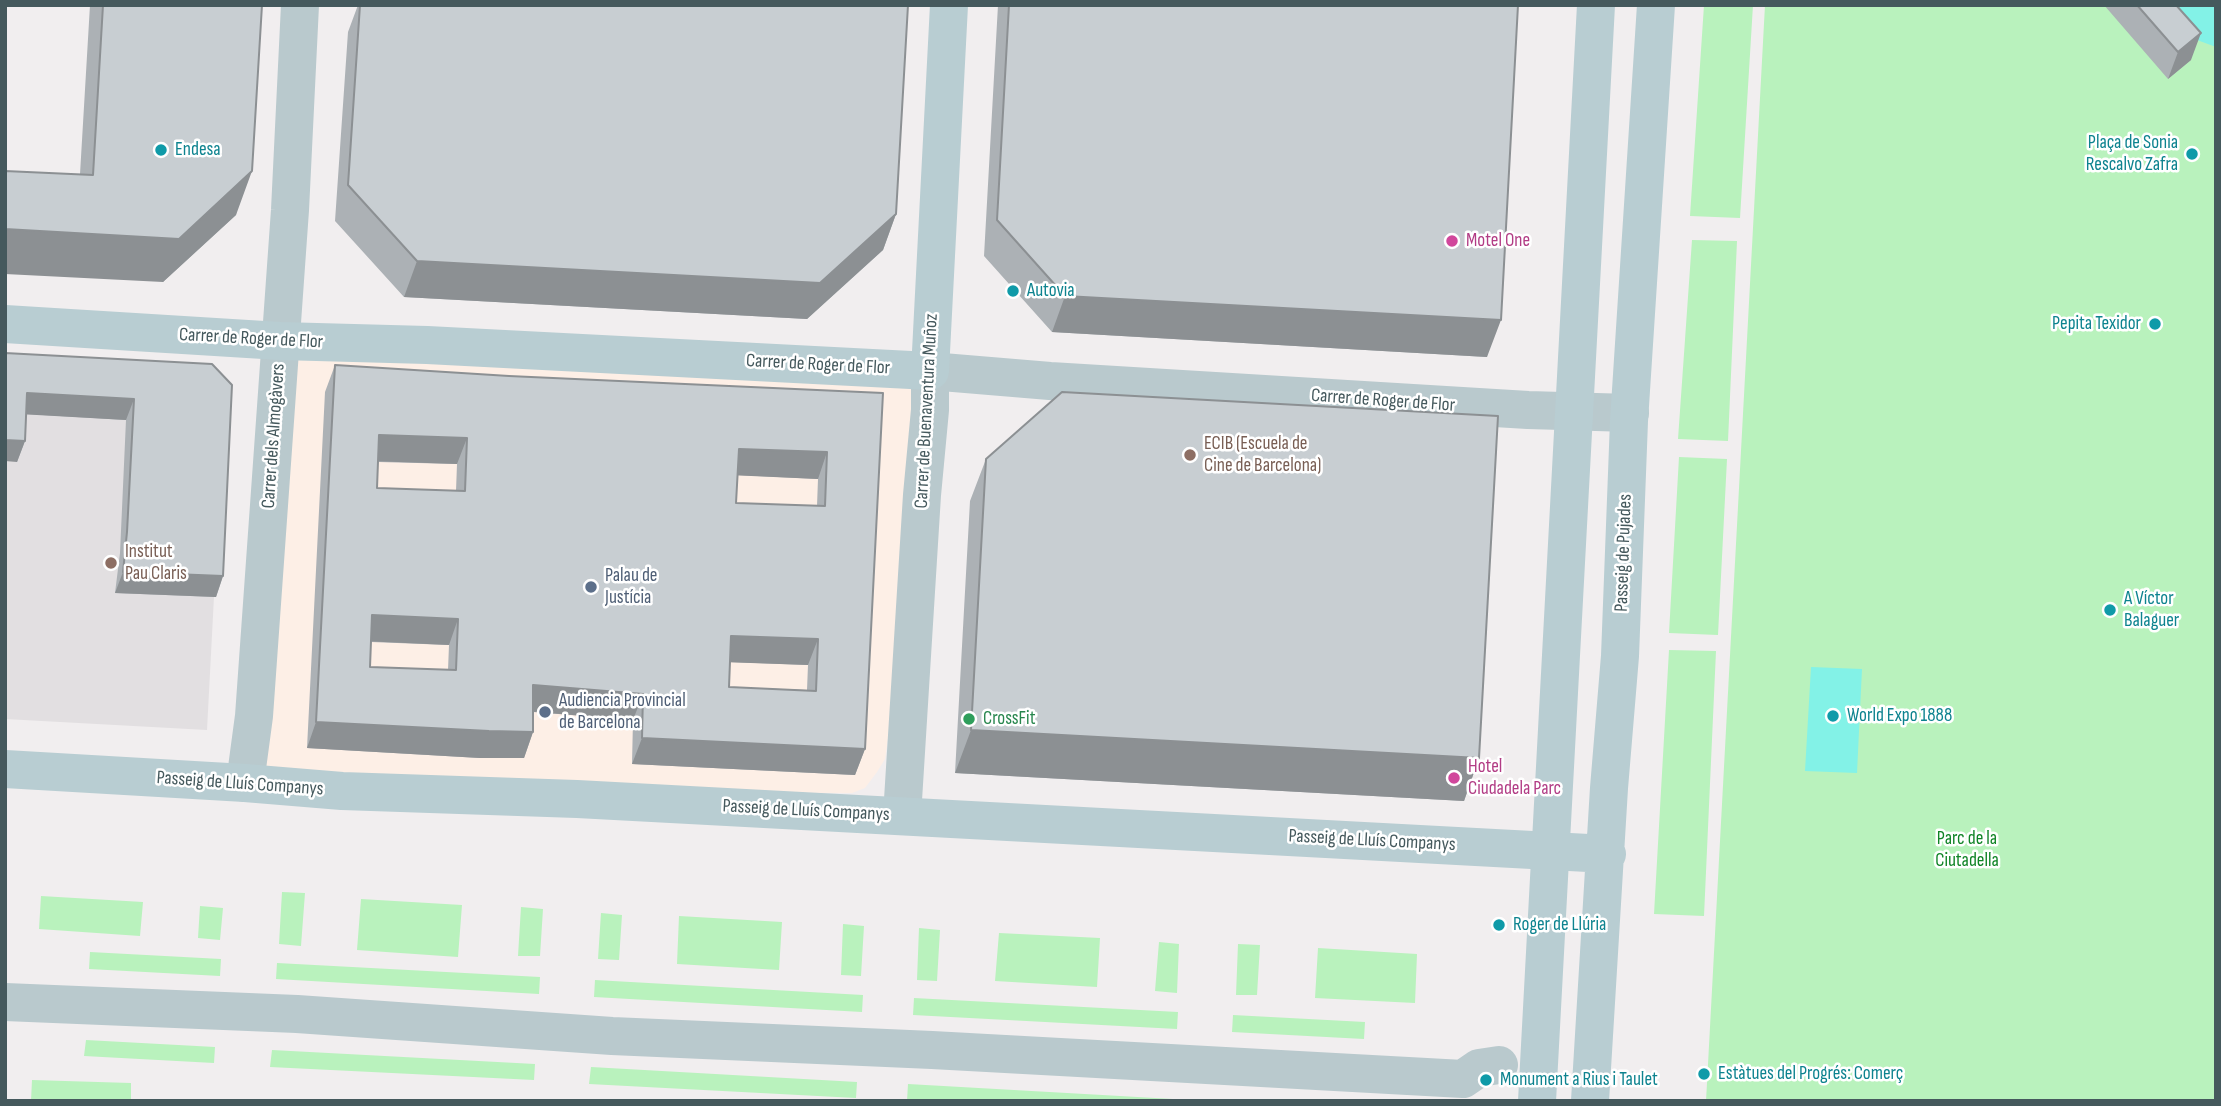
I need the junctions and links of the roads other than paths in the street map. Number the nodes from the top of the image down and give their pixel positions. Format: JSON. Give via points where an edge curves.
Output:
{"nodes":[{"id":1,"x":300,"y":5,"type":"edge"},
{"id":2,"x":949,"y":5,"type":"edge"},
{"id":3,"x":1596,"y":5,"type":"edge"},
{"id":4,"x":1656,"y":5,"type":"edge"},
{"id":5,"x":5,"y":324,"type":"edge"},
{"id":6,"x":280,"y":341,"type":"junction"},
{"id":7,"x":930,"y":371,"type":"junction"},
{"id":8,"x":1575,"y":413,"type":"junction"},
{"id":9,"x":1630,"y":413,"type":"junction"},
{"id":10,"x":5,"y":769,"type":"edge"},
{"id":11,"x":245,"y":783,"type":"junction"},
{"id":12,"x":902,"y":816,"type":"junction"},
{"id":13,"x":1552,"y":850,"type":"junction"},
{"id":14,"x":1606,"y":854,"type":"junction"},
{"id":15,"x":5,"y":1002,"type":"edge"},
{"id":16,"x":1499,"y":1065,"type":"dead end"},
{"id":17,"x":1537,"y":1101,"type":"edge"},
{"id":18,"x":1590,"y":1101,"type":"edge"}],
"edges":[{"from":1,"to":6,"type":"street","name":"Carrer dels Almogàvers"},
{"from":2,"to":7,"type":"street","name":"Carrer de Buenaventura Muñoz"},
{"from":3,"to":8,"type":"street"},
{"from":4,"to":9,"type":"street","name":"Passeig de Pujades"},
{"from":5,"to":6,"type":"street","name":"Carrer de Roger de Flor"},
{"from":6,"to":7,"type":"street","name":"Carrer de Roger de Flor"},
{"from":6,"to":11,"type":"street","name":"Carrer dels Almogàvers","via":[[254,716]]},
{"from":7,"to":8,"type":"street","name":"Carrer de Roger de Flor"},
{"from":7,"to":12,"type":"street","name":"Carrer de Buenaventura Muñoz"},
{"from":8,"to":9,"type":"street","name":"Carrer de Roger de Flor"},
{"from":8,"to":13,"type":"street"},
{"from":9,"to":14,"type":"street","name":"Passeig de Pujades"},
{"from":10,"to":11,"type":"street","name":"Passeig de Lluís Companys"},
{"from":11,"to":12,"type":"street","name":"Passeig de Lluís Companys"},
{"from":12,"to":13,"type":"street","name":"Passeig de Lluís Companys"},
{"from":13,"to":14,"type":"street","name":"Passeig de Lluís Companys"},
{"from":13,"to":17,"type":"street"},
{"from":14,"to":18,"type":"street","name":"Passeig de Pujades"},
{"from":15,"to":16,"type":"street","via":[[1463,1079],[1479,1068]]}]}
